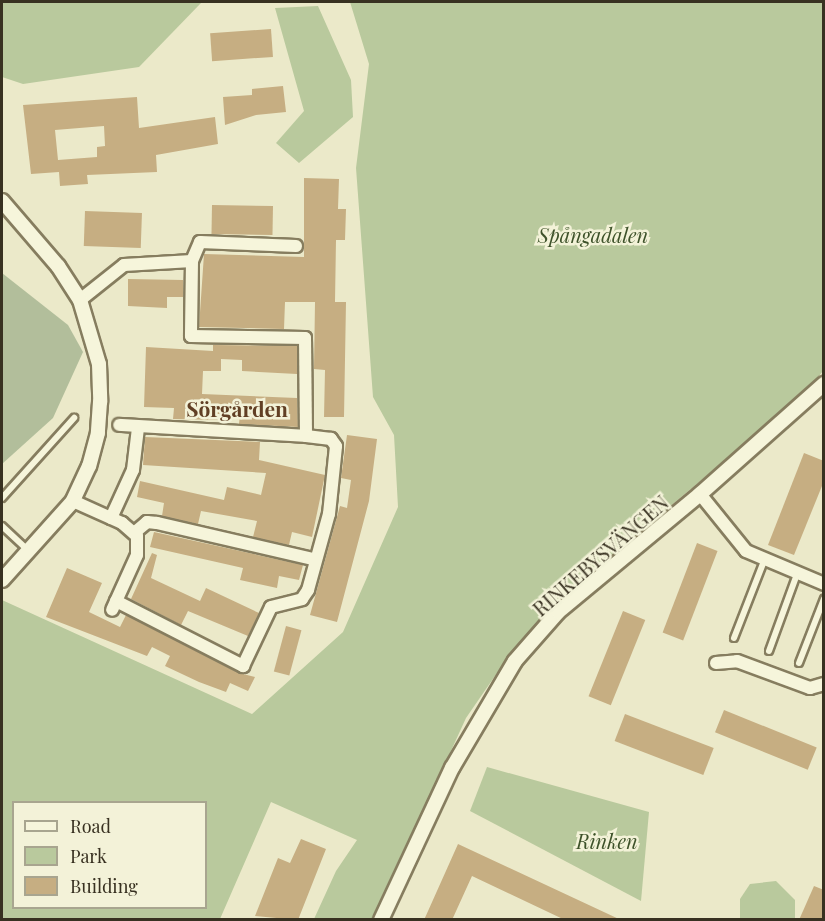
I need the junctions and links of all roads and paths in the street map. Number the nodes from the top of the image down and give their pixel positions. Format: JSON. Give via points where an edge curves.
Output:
{"nodes":[{"id":1,"x":2,"y":201,"type":"edge"},
{"id":2,"x":296,"y":246,"type":"dead end"},
{"id":3,"x":192,"y":261,"type":"junction"},
{"id":4,"x":80,"y":300,"type":"junction"},
{"id":5,"x":824,"y":384,"type":"edge"},
{"id":6,"x":74,"y":418,"type":"dead end"},
{"id":7,"x":119,"y":425,"type":"dead end"},
{"id":8,"x":138,"y":428,"type":"junction"},
{"id":9,"x":306,"y":436,"type":"junction"},
{"id":10,"x":700,"y":494,"type":"junction"},
{"id":11,"x":2,"y":498,"type":"edge"},
{"id":12,"x":73,"y":501,"type":"junction"},
{"id":13,"x":111,"y":518,"type":"junction"},
{"id":14,"x":2,"y":526,"type":"edge"},
{"id":15,"x":134,"y":533,"type":"junction"},
{"id":16,"x":30,"y":552,"type":"junction"},
{"id":17,"x":313,"y":559,"type":"junction"},
{"id":18,"x":764,"y":561,"type":"junction"},
{"id":19,"x":797,"y":574,"type":"junction"},
{"id":20,"x":2,"y":580,"type":"edge"},
{"id":21,"x":824,"y":584,"type":"edge"},
{"id":22,"x":824,"y":599,"type":"edge"},
{"id":23,"x":734,"y":638,"type":"dead end"},
{"id":24,"x":769,"y":651,"type":"dead end"},
{"id":25,"x":716,"y":663,"type":"dead end"},
{"id":26,"x":799,"y":663,"type":"dead end"},
{"id":27,"x":824,"y":684,"type":"edge"},
{"id":28,"x":381,"y":920,"type":"edge"}],
"edges":[{"from":1,"to":4,"type":"street","via":[[58,266]]},
{"from":2,"to":3,"type":"street","via":[[200,242]]},
{"from":3,"to":4,"type":"street","via":[[124,265]]},
{"from":3,"to":9,"type":"street","via":[[191,336],[305,338]]},
{"from":4,"to":12,"type":"street","via":[[99,364],[100,402],[98,433]]},
{"from":5,"to":10,"type":"street","name":"RINKEBYSVÄNGEN"},
{"from":6,"to":11,"type":"lane"},
{"from":7,"to":8,"type":"street"},
{"from":8,"to":9,"type":"street"},
{"from":8,"to":13,"type":"street","via":[[133,470]]},
{"from":9,"to":17,"type":"street","via":[[331,439],[336,446],[329,514]]},
{"from":10,"to":18,"type":"street","via":[[746,551]]},
{"from":10,"to":28,"type":"street","name":"RINKEBYSVÄNGEN","via":[[558,612],[514,661],[475,727]]},
{"from":12,"to":13,"type":"street"},
{"from":12,"to":16,"type":"street"},
{"from":13,"to":15,"type":"street"},
{"from":14,"to":16,"type":"lane"},
{"from":15,"to":17,"type":"street","via":[[147,522],[157,523]]},
{"from":15,"to":17,"type":"street","via":[[137,555],[114,605],[243,666],[271,607],[302,599]]},
{"from":16,"to":20,"type":"street"},
{"from":18,"to":19,"type":"street"},
{"from":18,"to":23,"type":"lane"},
{"from":19,"to":21,"type":"street"},
{"from":19,"to":24,"type":"lane"},
{"from":22,"to":26,"type":"lane"},
{"from":25,"to":27,"type":"street","via":[[737,662],[810,688]]}]}
